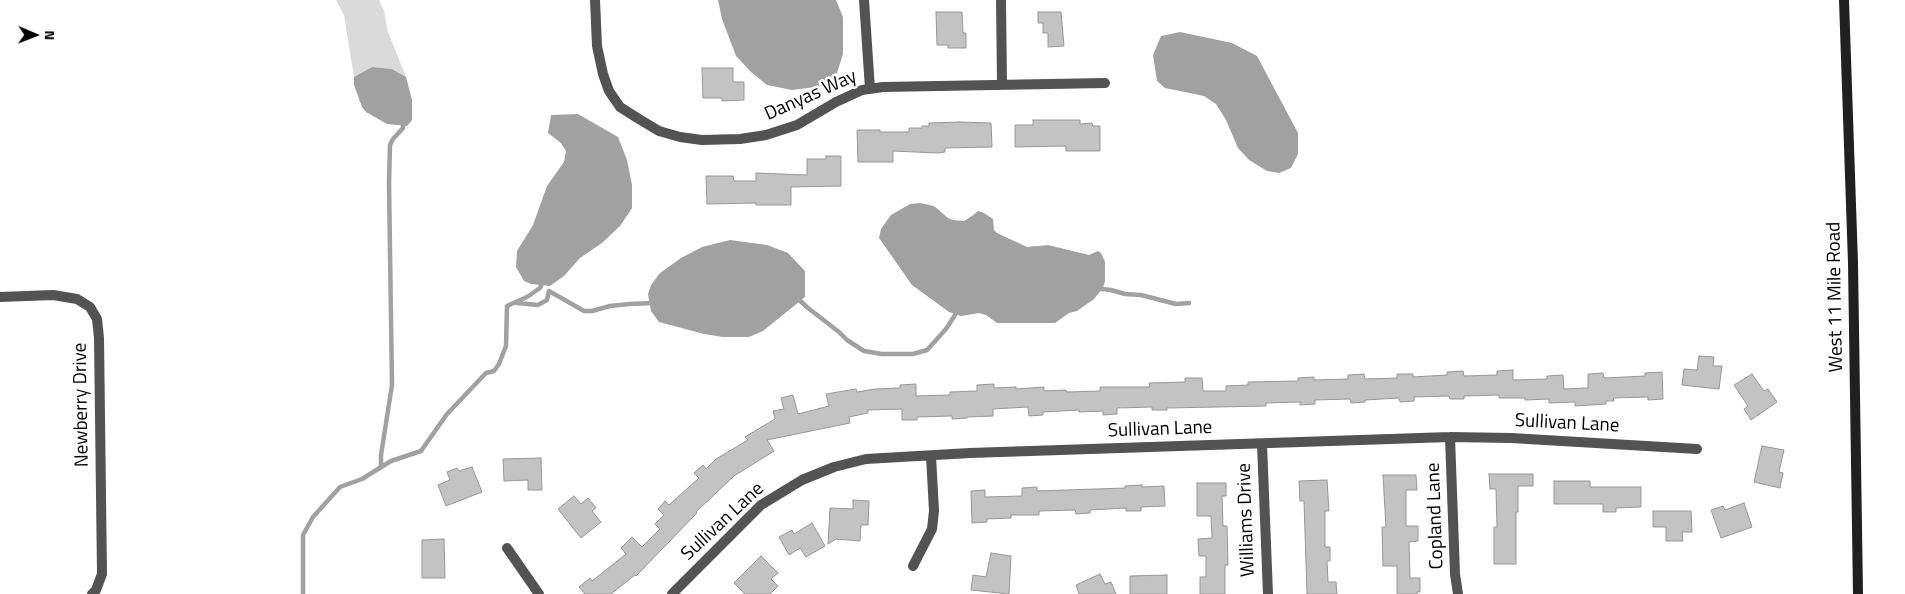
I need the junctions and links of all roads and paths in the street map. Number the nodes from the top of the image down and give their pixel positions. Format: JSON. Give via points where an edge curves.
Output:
{"nodes":[{"id":1,"x":595,"y":0,"type":"edge"},
{"id":2,"x":864,"y":0,"type":"edge"},
{"id":3,"x":1001,"y":0,"type":"edge"},
{"id":4,"x":1844,"y":0,"type":"edge"},
{"id":5,"x":1105,"y":83,"type":"dead end"},
{"id":6,"x":1002,"y":84,"type":"junction"},
{"id":7,"x":870,"y":89,"type":"junction"},
{"id":8,"x":0,"y":297,"type":"edge"},
{"id":9,"x":1450,"y":437,"type":"junction"},
{"id":10,"x":1262,"y":444,"type":"junction"},
{"id":11,"x":1697,"y":449,"type":"dead end"},
{"id":12,"x":931,"y":456,"type":"junction"},
{"id":13,"x":507,"y":548,"type":"dead end"},
{"id":14,"x":913,"y":566,"type":"dead end"},
{"id":15,"x":92,"y":594,"type":"edge"},
{"id":16,"x":539,"y":594,"type":"edge"},
{"id":17,"x":672,"y":594,"type":"edge"},
{"id":18,"x":1268,"y":594,"type":"edge"},
{"id":19,"x":1458,"y":594,"type":"edge"},
{"id":20,"x":1858,"y":594,"type":"edge"}],
"edges":[{"from":1,"to":7,"type":"street","name":"Danyas Way","via":[[597,46],[609,91],[620,107],[659,131],[702,140],[766,135],[797,125],[836,102]]},
{"from":2,"to":7,"type":"street"},
{"from":3,"to":6,"type":"street"},
{"from":4,"to":20,"type":"street","name":"West 11 Mile Road","via":[[1854,302]]},
{"from":5,"to":6,"type":"street","name":"Danyas Way"},
{"from":6,"to":7,"type":"street","name":"Danyas Way"},
{"from":8,"to":15,"type":"street","name":"Newberry Drive","via":[[78,299],[90,307],[97,319],[102,574]]},
{"from":9,"to":10,"type":"street","name":"Sullivan Lane"},
{"from":9,"to":11,"type":"street","name":"Sullivan Lane"},
{"from":9,"to":19,"type":"street","name":"Copland Lane"},
{"from":10,"to":12,"type":"street","name":"Sullivan Lane"},
{"from":10,"to":18,"type":"street","name":"Williams Drive"},
{"from":12,"to":14,"type":"street","via":[[932,529]]},
{"from":12,"to":17,"type":"street","name":"Sullivan Lane","via":[[866,459],[802,480],[761,505]]},
{"from":13,"to":16,"type":"street"}]}
